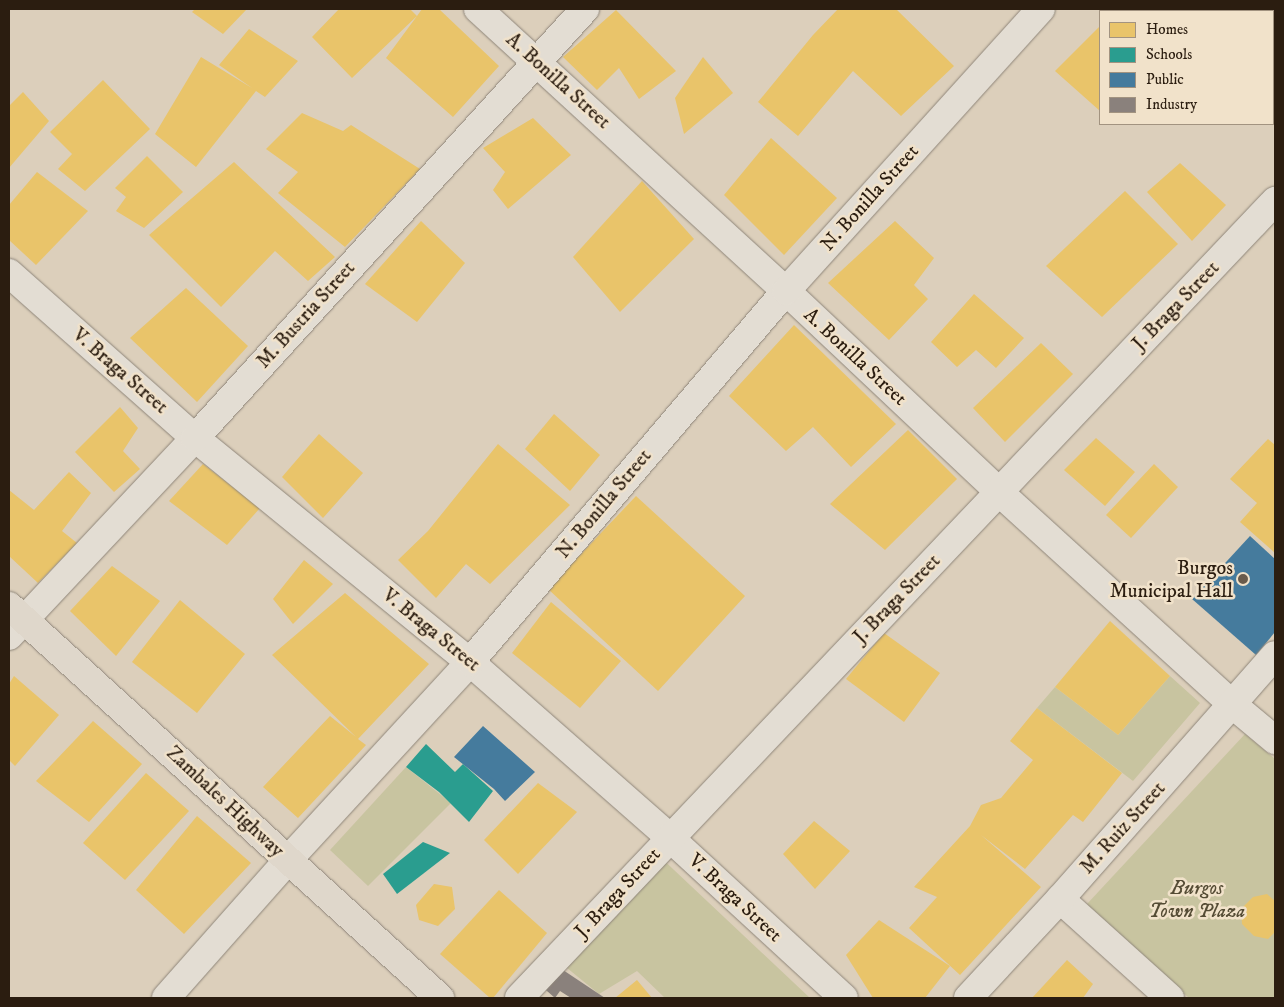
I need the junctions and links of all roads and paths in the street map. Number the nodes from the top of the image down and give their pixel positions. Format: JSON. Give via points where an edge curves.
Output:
{"nodes":[{"id":1,"x":478,"y":9,"type":"edge"},
{"id":2,"x":585,"y":9,"type":"edge"},
{"id":3,"x":1041,"y":9,"type":"edge"},
{"id":4,"x":536,"y":60,"type":"junction"},
{"id":5,"x":1275,"y":201,"type":"edge"},
{"id":6,"x":9,"y":273,"type":"edge"},
{"id":7,"x":786,"y":291,"type":"junction"},
{"id":8,"x":195,"y":438,"type":"junction"},
{"id":9,"x":999,"y":492,"type":"junction"},
{"id":10,"x":14,"y":620,"type":"edge"},
{"id":11,"x":1275,"y":655,"type":"edge"},
{"id":12,"x":470,"y":662,"type":"junction"},
{"id":13,"x":1233,"y":705,"type":"junction"},
{"id":14,"x":1275,"y":740,"type":"edge"},
{"id":15,"x":670,"y":838,"type":"junction"},
{"id":16,"x":288,"y":860,"type":"junction"},
{"id":17,"x":1060,"y":899,"type":"junction"},
{"id":18,"x":166,"y":998,"type":"edge"},
{"id":19,"x":440,"y":998,"type":"edge"},
{"id":20,"x":519,"y":998,"type":"edge"},
{"id":21,"x":844,"y":998,"type":"edge"},
{"id":22,"x":968,"y":998,"type":"edge"},
{"id":23,"x":1170,"y":998,"type":"edge"}],
"edges":[{"from":1,"to":4,"type":"street","name":"A. Bonilla Street"},
{"from":2,"to":4,"type":"street","name":"M. Bustria Street"},
{"from":3,"to":7,"type":"street","name":"N. Bonilla Street"},
{"from":4,"to":7,"type":"street","name":"A. Bonilla Street"},
{"from":4,"to":8,"type":"street","name":"M. Bustria Street"},
{"from":5,"to":9,"type":"street","name":"J. Braga Street"},
{"from":6,"to":8,"type":"street","name":"V. Braga Street"},
{"from":7,"to":9,"type":"street","name":"A. Bonilla Street"},
{"from":7,"to":12,"type":"street","name":"N. Bonilla Street"},
{"from":8,"to":10,"type":"street","name":"M. Bustria Street"},
{"from":8,"to":12,"type":"street","name":"V. Braga Street"},
{"from":9,"to":13,"type":"street","name":"A. Bonilla Street"},
{"from":9,"to":15,"type":"street","name":"J. Braga Street"},
{"from":10,"to":16,"type":"main road","name":"Zambales Highway"},
{"from":11,"to":13,"type":"street","name":"M. Ruiz Street"},
{"from":12,"to":15,"type":"street","name":"V. Braga Street"},
{"from":12,"to":16,"type":"street","name":"N. Bonilla Street"},
{"from":13,"to":14,"type":"street","name":"A. Bonilla Street"},
{"from":13,"to":17,"type":"street","name":"M. Ruiz Street"},
{"from":15,"to":20,"type":"street","name":"J. Braga Street"},
{"from":15,"to":21,"type":"street","name":"V. Braga Street"},
{"from":16,"to":18,"type":"street","name":"N. Bonilla Street"},
{"from":16,"to":19,"type":"main road","name":"Zambales Highway"},
{"from":17,"to":22,"type":"street","name":"M. Ruiz Street"},
{"from":17,"to":23,"type":"street"}]}
